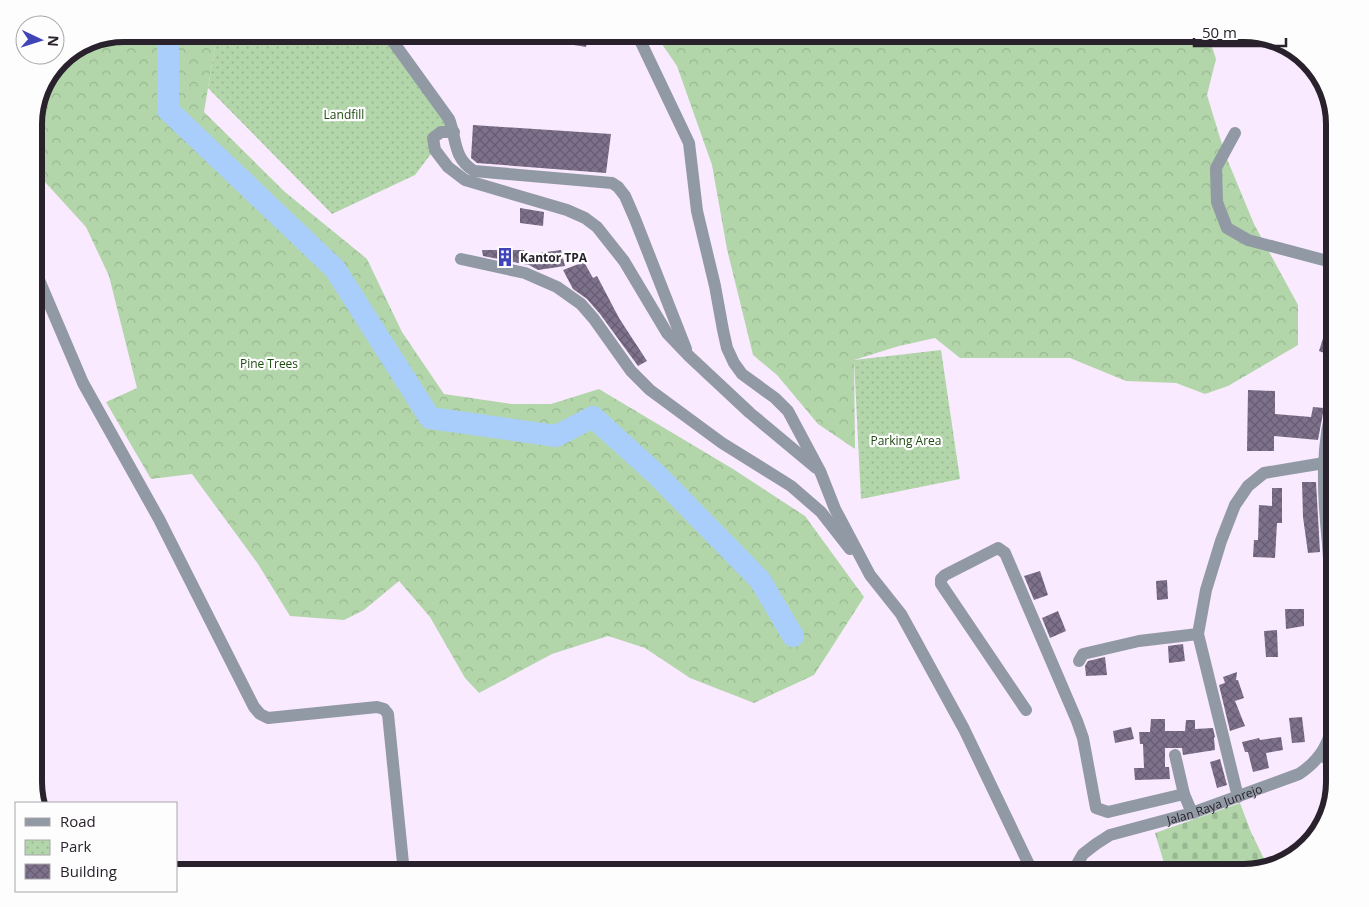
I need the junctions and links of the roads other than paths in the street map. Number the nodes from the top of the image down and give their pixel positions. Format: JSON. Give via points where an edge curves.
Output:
{"nodes":[{"id":1,"x":392,"y":42,"type":"edge"},
{"id":2,"x":642,"y":42,"type":"edge"},
{"id":3,"x":454,"y":132,"type":"junction"},
{"id":4,"x":1235,"y":133,"type":"dead end"},
{"id":5,"x":461,"y":259,"type":"dead end"},
{"id":6,"x":1326,"y":262,"type":"edge"},
{"id":7,"x":43,"y":289,"type":"edge"},
{"id":8,"x":689,"y":356,"type":"junction"},
{"id":9,"x":1326,"y":433,"type":"edge"},
{"id":10,"x":1324,"y":463,"type":"junction"},
{"id":11,"x":820,"y":471,"type":"junction"},
{"id":12,"x":1326,"y":512,"type":"edge"},
{"id":13,"x":870,"y":576,"type":"junction"},
{"id":14,"x":1198,"y":634,"type":"junction"},
{"id":15,"x":1079,"y":661,"type":"dead end"},
{"id":16,"x":1026,"y":710,"type":"dead end"},
{"id":17,"x":1326,"y":743,"type":"edge"},
{"id":18,"x":1321,"y":754,"type":"junction"},
{"id":19,"x":1175,"y":755,"type":"dead end"},
{"id":20,"x":1326,"y":758,"type":"edge"},
{"id":21,"x":1184,"y":794,"type":"junction"},
{"id":22,"x":1238,"y":797,"type":"junction"},
{"id":23,"x":1192,"y":812,"type":"junction"},
{"id":24,"x":403,"y":864,"type":"edge"},
{"id":25,"x":1029,"y":864,"type":"edge"},
{"id":26,"x":1077,"y":864,"type":"edge"}],
"edges":[{"from":1,"to":3,"type":"street","via":[[449,119]]},
{"from":2,"to":11,"type":"street","via":[[689,143],[698,211],[727,348],[742,374],[788,411]]},
{"from":3,"to":8,"type":"street","via":[[460,160],[474,171],[612,183],[618,187],[635,219]]},
{"from":3,"to":8,"type":"street","via":[[440,132],[433,138],[435,150],[448,167],[465,180],[567,210],[597,227],[624,261],[668,333]]},
{"from":4,"to":6,"type":"street","via":[[1216,168],[1217,202],[1227,228],[1248,240]]},
{"from":5,"to":13,"type":"street","via":[[525,272],[557,287],[581,304],[631,371],[650,390],[722,443],[791,486],[821,512]]},
{"from":7,"to":24,"type":"street","via":[[84,383],[159,519],[254,707],[268,718],[377,707],[388,714]]},
{"from":8,"to":11,"type":"street","via":[[750,413]]},
{"from":9,"to":10,"type":"street"},
{"from":10,"to":12,"type":"street"},
{"from":10,"to":14,"type":"street","via":[[1264,473],[1248,486],[1235,505],[1221,541],[1206,590]]},
{"from":11,"to":13,"type":"street","via":[[835,509]]},
{"from":13,"to":25,"type":"street","via":[[901,614],[964,728]]},
{"from":14,"to":15,"type":"street","via":[[1139,641],[1083,654]]},
{"from":14,"to":22,"type":"street"},
{"from":16,"to":21,"type":"street","via":[[941,584],[945,575],[998,548],[1005,553],[1077,721],[1096,808],[1108,812]]},
{"from":17,"to":18,"type":"street","name":"Jalan Raya Junrejo"},
{"from":18,"to":20,"type":"street"},
{"from":18,"to":22,"type":"street","name":"Jalan Raya Junrejo","via":[[1300,774]]},
{"from":19,"to":21,"type":"street"},
{"from":21,"to":23,"type":"street"},
{"from":22,"to":23,"type":"street","name":"Jalan Raya Junrejo"},
{"from":23,"to":26,"type":"street","name":"Jalan Raya Junrejo","via":[[1110,835],[1083,854]]}]}
